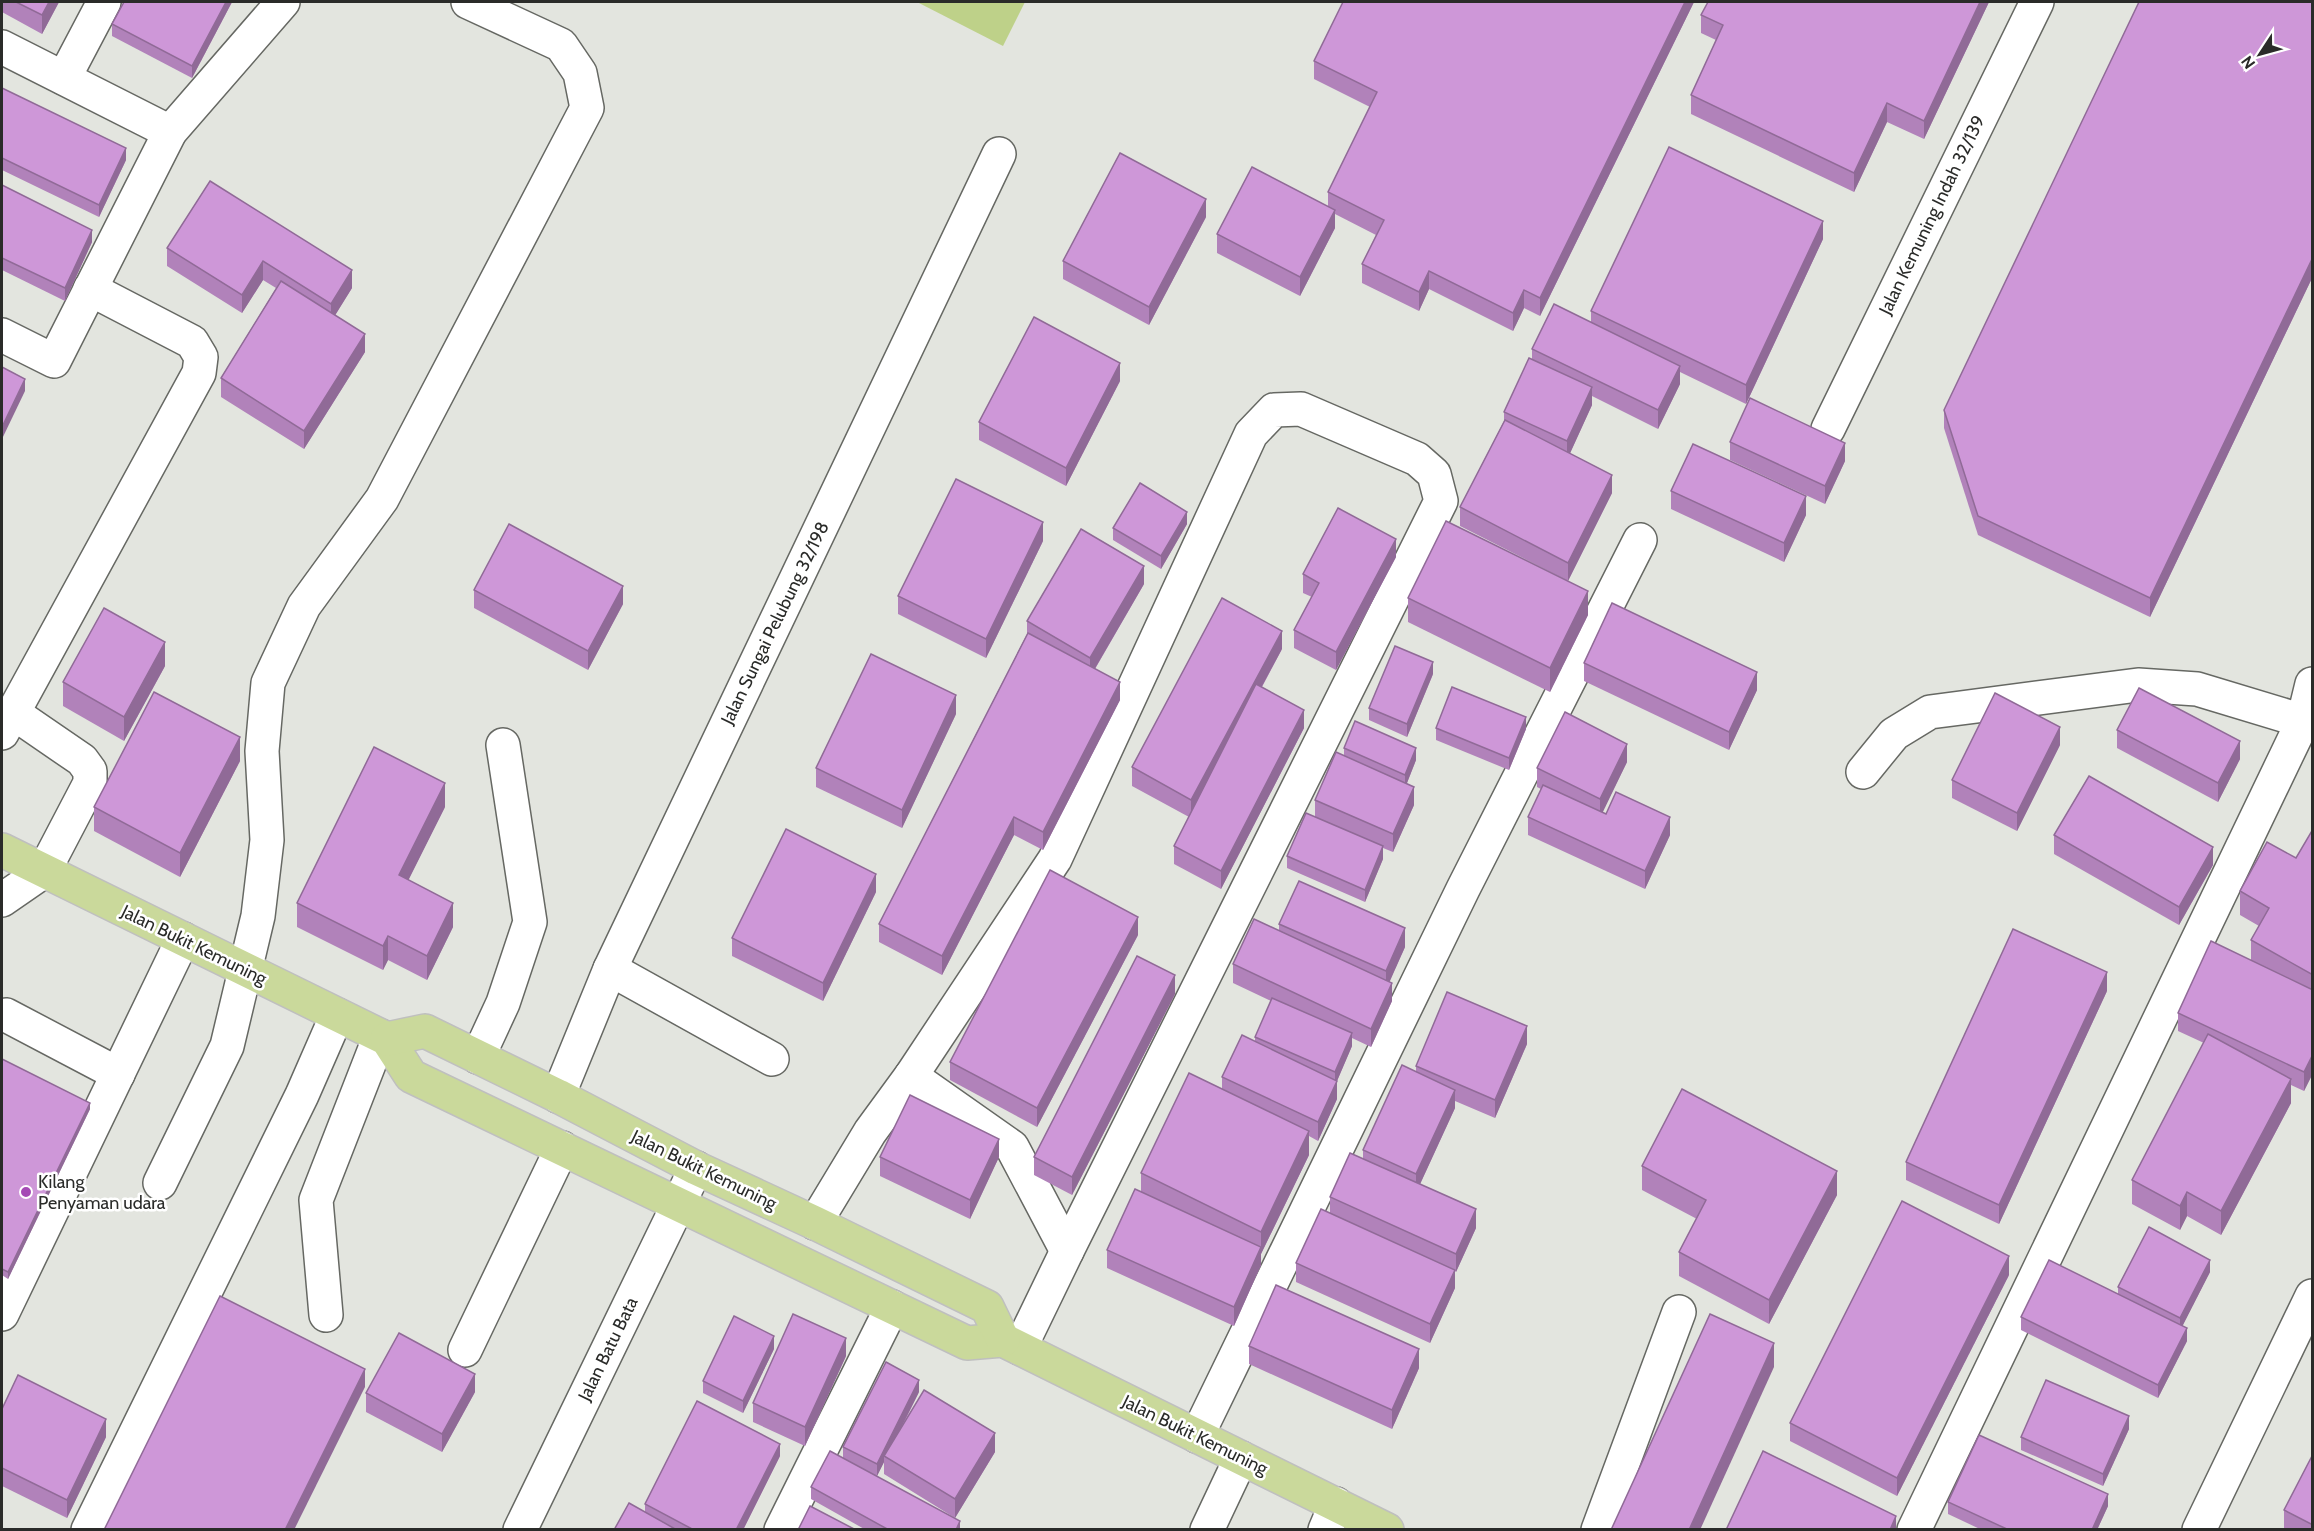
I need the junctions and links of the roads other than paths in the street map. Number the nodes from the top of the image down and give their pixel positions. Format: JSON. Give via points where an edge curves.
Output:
{"nodes":[{"id":1,"x":104,"y":2,"type":"edge"},
{"id":2,"x":283,"y":2,"type":"edge"},
{"id":3,"x":468,"y":2,"type":"edge"},
{"id":4,"x":2037,"y":2,"type":"edge"},
{"id":5,"x":2,"y":47,"type":"edge"},
{"id":6,"x":64,"y":78,"type":"junction"},
{"id":7,"x":170,"y":132,"type":"junction"},
{"id":8,"x":999,"y":154,"type":"dead end"},
{"id":9,"x":85,"y":226,"type":"edge"},
{"id":10,"x":116,"y":241,"type":"junction"},
{"id":11,"x":90,"y":289,"type":"junction"},
{"id":12,"x":2,"y":334,"type":"edge"},
{"id":13,"x":1828,"y":429,"type":"dead end"},
{"id":14,"x":1640,"y":540,"type":"dead end"},
{"id":15,"x":2313,"y":684,"type":"edge"},
{"id":16,"x":2302,"y":721,"type":"junction"},
{"id":17,"x":7,"y":723,"type":"edge"},
{"id":18,"x":503,"y":745,"type":"dead end"},
{"id":19,"x":1863,"y":772,"type":"dead end"},
{"id":20,"x":2,"y":850,"type":"edge"},
{"id":21,"x":44,"y":871,"type":"junction"},
{"id":22,"x":2,"y":900,"type":"edge"},
{"id":23,"x":183,"y":939,"type":"junction"},
{"id":24,"x":245,"y":969,"type":"junction"},
{"id":25,"x":610,"y":969,"type":"junction"},
{"id":26,"x":337,"y":1015,"type":"junction"},
{"id":27,"x":6,"y":1016,"type":"dead end"},
{"id":28,"x":383,"y":1037,"type":"junction"},
{"id":29,"x":478,"y":1057,"type":"junction"},
{"id":30,"x":772,"y":1059,"type":"dead end"},
{"id":31,"x":118,"y":1074,"type":"junction"},
{"id":32,"x":911,"y":1076,"type":"junction"},
{"id":33,"x":558,"y":1096,"type":"junction"},
{"id":34,"x":562,"y":1148,"type":"junction"},
{"id":35,"x":696,"y":1168,"type":"junction"},
{"id":36,"x":160,"y":1183,"type":"dead end"},
{"id":37,"x":679,"y":1203,"type":"junction"},
{"id":38,"x":815,"y":1223,"type":"junction"},
{"id":39,"x":1067,"y":1251,"type":"junction"},
{"id":40,"x":2313,"y":1296,"type":"edge"},
{"id":41,"x":892,"y":1306,"type":"junction"},
{"id":42,"x":1679,"y":1312,"type":"dead end"},
{"id":43,"x":2,"y":1314,"type":"edge"},
{"id":44,"x":326,"y":1315,"type":"dead end"},
{"id":45,"x":1012,"y":1344,"type":"junction"},
{"id":46,"x":465,"y":1350,"type":"dead end"},
{"id":47,"x":1197,"y":1436,"type":"junction"},
{"id":48,"x":1241,"y":1458,"type":"junction"},
{"id":49,"x":1331,"y":1517,"type":"edge"},
{"id":50,"x":1382,"y":1528,"type":"edge"},
{"id":51,"x":88,"y":1530,"type":"edge"},
{"id":52,"x":520,"y":1530,"type":"edge"},
{"id":53,"x":781,"y":1530,"type":"edge"},
{"id":54,"x":1207,"y":1530,"type":"edge"},
{"id":55,"x":1598,"y":1530,"type":"edge"},
{"id":56,"x":1914,"y":1530,"type":"edge"},
{"id":57,"x":2199,"y":1530,"type":"edge"}],
"edges":[{"from":1,"to":6,"type":"street"},
{"from":2,"to":7,"type":"street"},
{"from":3,"to":24,"type":"street","via":[[561,45],[580,73],[587,108],[382,499],[304,606],[268,683],[262,751],[267,840],[258,916]]},
{"from":4,"to":13,"type":"street","name":"Jalan Kemuning Indah 32/139"},
{"from":5,"to":6,"type":"street"},
{"from":6,"to":7,"type":"street"},
{"from":7,"to":10,"type":"street"},
{"from":8,"to":25,"type":"street","name":"Jalan Sungai Pelubung 32/198"},
{"from":9,"to":10,"type":"street"},
{"from":10,"to":11,"type":"street"},
{"from":11,"to":12,"type":"street","via":[[54,361]]},
{"from":11,"to":17,"type":"street","via":[[192,342],[201,357],[199,373]]},
{"from":14,"to":47,"type":"street","via":[[1463,889]]},
{"from":15,"to":16,"type":"street"},
{"from":16,"to":19,"type":"street","via":[[2198,689],[2138,685],[1930,712],[1894,734]]},
{"from":16,"to":56,"type":"street"},
{"from":17,"to":21,"type":"street","via":[[82,760],[90,771],[90,783]]},
{"from":18,"to":29,"type":"street","via":[[530,922]]},
{"from":20,"to":21,"type":"main road","name":"Jalan Bukit Kemuning"},
{"from":21,"to":22,"type":"street"},
{"from":21,"to":23,"type":"main road","name":"Jalan Bukit Kemuning"},
{"from":23,"to":24,"type":"main road","name":"Jalan Bukit Kemuning"},
{"from":23,"to":31,"type":"street"},
{"from":24,"to":26,"type":"main road","name":"Jalan Bukit Kemuning"},
{"from":24,"to":36,"type":"street","via":[[227,1046]]},
{"from":25,"to":30,"type":"street"},
{"from":25,"to":33,"type":"street","name":"Jalan Sungai Pelubung 32/198"},
{"from":26,"to":28,"type":"main road","name":"Jalan Bukit Kemuning"},
{"from":26,"to":51,"type":"street","via":[[302,1095]]},
{"from":27,"to":31,"type":"street"},
{"from":28,"to":29,"type":"main road","name":"Jalan Bukit Kemuning","via":[[425,1031]]},
{"from":28,"to":34,"type":"main road","via":[[411,1076]]},
{"from":28,"to":44,"type":"street","via":[[316,1200]]},
{"from":29,"to":33,"type":"main road","name":"Jalan Bukit Kemuning"},
{"from":31,"to":43,"type":"street"},
{"from":32,"to":38,"type":"street","via":[[870,1132]]},
{"from":32,"to":39,"type":"street","via":[[1012,1147]]},
{"from":32,"to":39,"type":"street","via":[[1055,859],[1251,434],[1274,410],[1301,409],[1418,459],[1434,474],[1441,501]]},
{"from":33,"to":35,"type":"main road","name":"Jalan Bukit Kemuning"},
{"from":34,"to":37,"type":"main road"},
{"from":34,"to":46,"type":"street"},
{"from":35,"to":37,"type":"street","name":"Jalan Batu Bata"},
{"from":35,"to":38,"type":"main road","name":"Jalan Bukit Kemuning"},
{"from":37,"to":41,"type":"main road"},
{"from":37,"to":52,"type":"street","name":"Jalan Batu Bata"},
{"from":38,"to":45,"type":"main road","name":"Jalan Bukit Kemuning","via":[[987,1307]]},
{"from":39,"to":45,"type":"street"},
{"from":40,"to":57,"type":"street"},
{"from":41,"to":45,"type":"main road","via":[[967,1343]]},
{"from":41,"to":53,"type":"street"},
{"from":42,"to":55,"type":"street"},
{"from":45,"to":47,"type":"main road","name":"Jalan Bukit Kemuning"},
{"from":47,"to":48,"type":"main road","name":"Jalan Bukit Kemuning"},
{"from":48,"to":49,"type":"main road","name":"Jalan Bukit Kemuning"},
{"from":48,"to":54,"type":"street"},
{"from":49,"to":50,"type":"main road","name":"Jalan Bukit Kemuning"}]}
